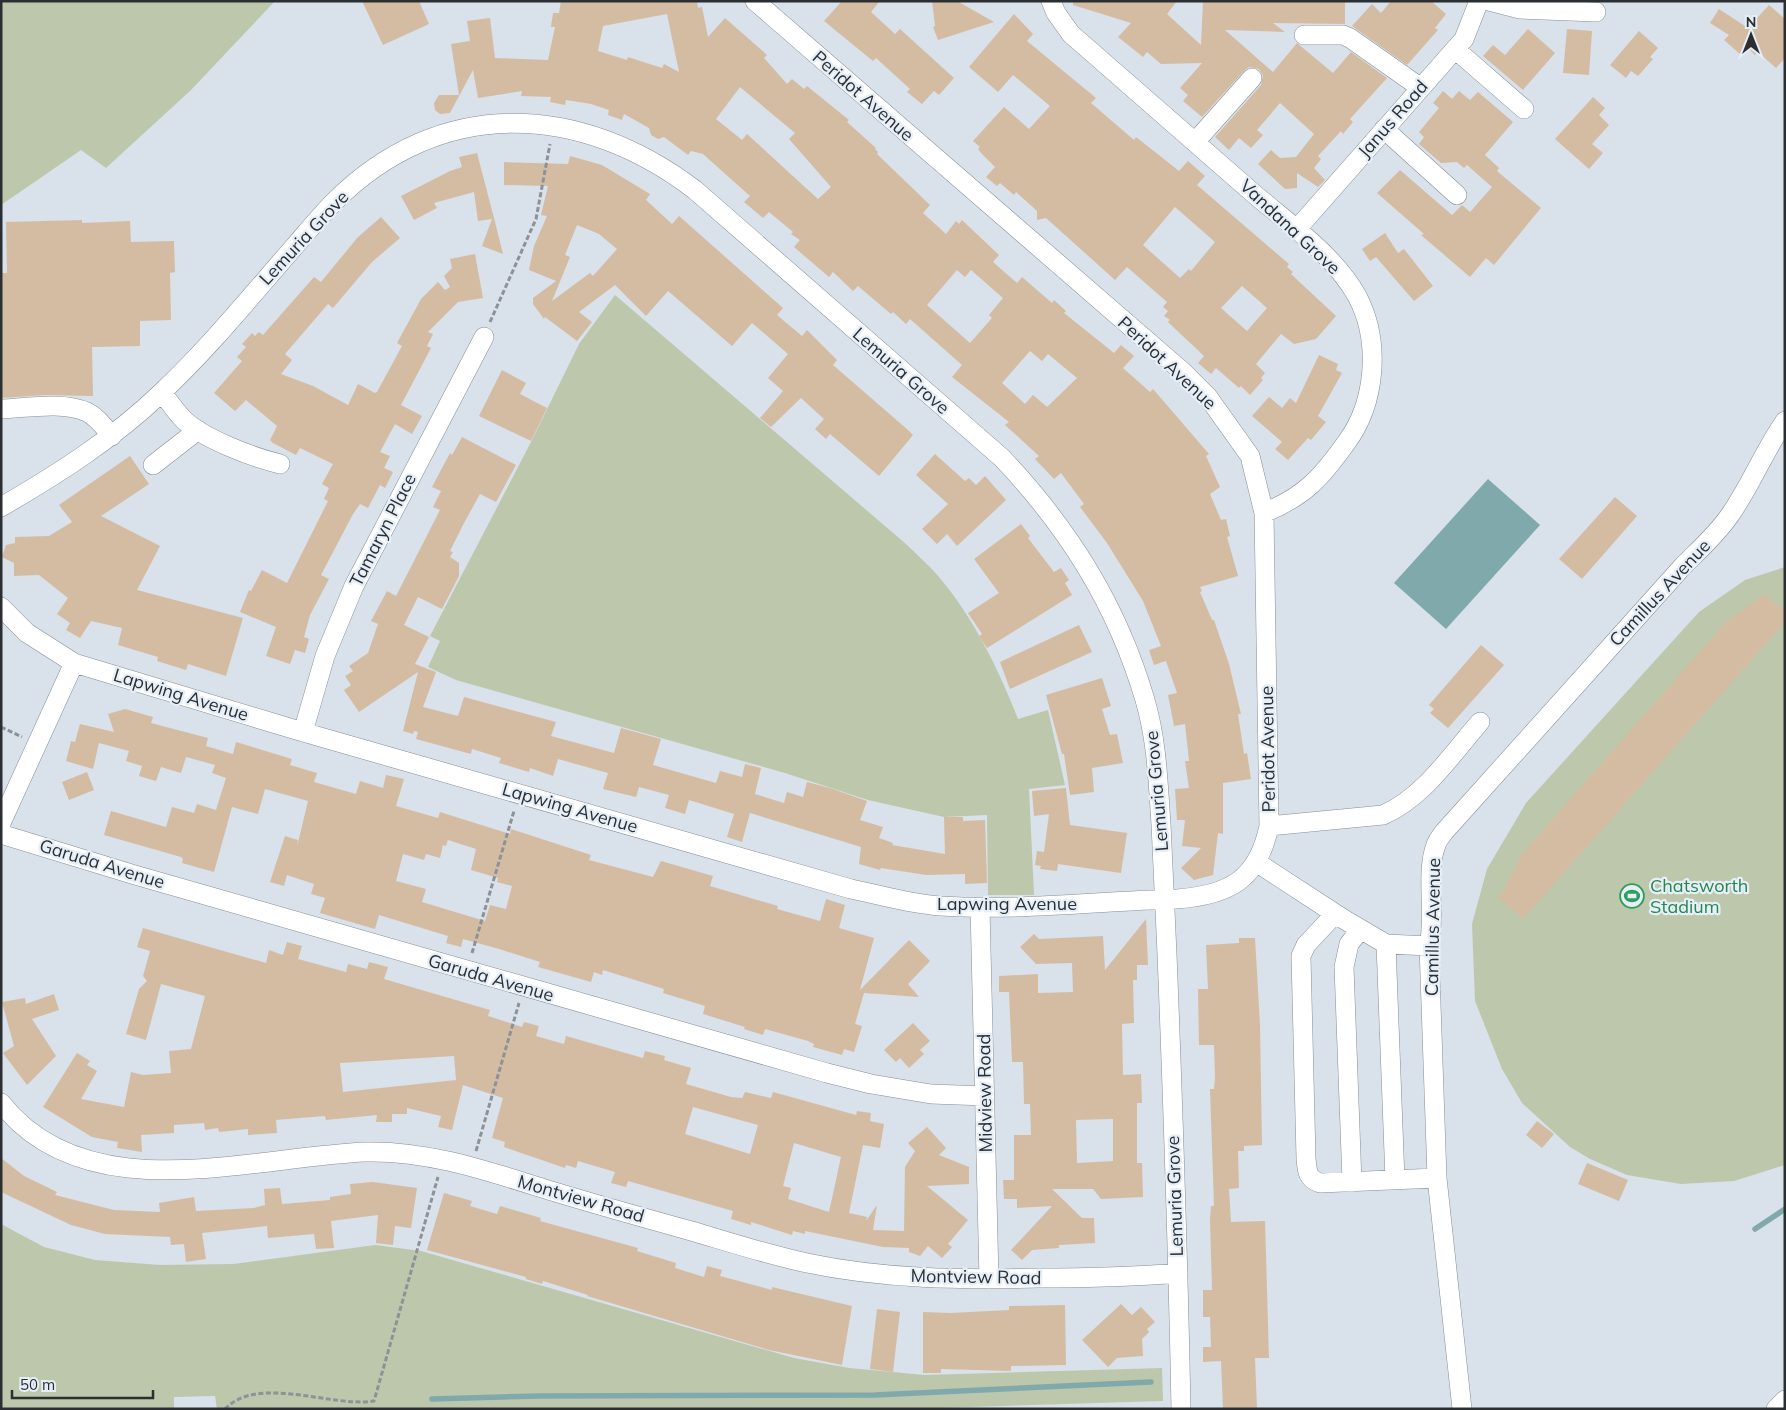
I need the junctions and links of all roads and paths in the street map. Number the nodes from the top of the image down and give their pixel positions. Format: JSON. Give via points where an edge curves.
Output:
{"nodes":[{"id":1,"x":754,"y":1,"type":"edge"},
{"id":2,"x":1050,"y":1,"type":"edge"},
{"id":3,"x":1480,"y":1,"type":"edge"},
{"id":4,"x":1488,"y":1,"type":"edge"},
{"id":5,"x":1596,"y":12,"type":"dead end"},
{"id":6,"x":1304,"y":35,"type":"dead end"},
{"id":7,"x":1455,"y":49,"type":"junction"},
{"id":8,"x":1252,"y":78,"type":"dead end"},
{"id":9,"x":1421,"y":88,"type":"junction"},
{"id":10,"x":1524,"y":109,"type":"dead end"},
{"id":11,"x":553,"y":126,"type":"junction"},
{"id":12,"x":1384,"y":129,"type":"junction"},
{"id":13,"x":1195,"y":142,"type":"junction"},
{"id":14,"x":1457,"y":195,"type":"dead end"},
{"id":15,"x":1296,"y":230,"type":"junction"},
{"id":16,"x":484,"y":337,"type":"joint"},
{"id":17,"x":162,"y":392,"type":"junction"},
{"id":18,"x":1,"y":409,"type":"edge"},
{"id":19,"x":1785,"y":421,"type":"edge"},
{"id":20,"x":198,"y":430,"type":"junction"},
{"id":21,"x":112,"y":436,"type":"junction"},
{"id":22,"x":280,"y":464,"type":"dead end"},
{"id":23,"x":153,"y":465,"type":"dead end"},
{"id":24,"x":1,"y":507,"type":"edge"},
{"id":25,"x":1264,"y":513,"type":"junction"},
{"id":26,"x":1,"y":607,"type":"edge"},
{"id":27,"x":74,"y":663,"type":"junction"},
{"id":28,"x":1480,"y":722,"type":"dead end"},
{"id":29,"x":303,"y":732,"type":"junction"},
{"id":30,"x":518,"y":794,"type":"junction"},
{"id":31,"x":1,"y":822,"type":"edge"},
{"id":32,"x":1269,"y":826,"type":"junction"},
{"id":33,"x":1,"y":834,"type":"edge"},
{"id":34,"x":1256,"y":862,"type":"junction"},
{"id":35,"x":1165,"y":900,"type":"junction"},
{"id":36,"x":980,"y":907,"type":"junction"},
{"id":37,"x":1335,"y":914,"type":"junction"},
{"id":38,"x":1360,"y":930,"type":"junction"},
{"id":39,"x":1386,"y":944,"type":"junction"},
{"id":40,"x":1429,"y":946,"type":"junction"},
{"id":41,"x":467,"y":971,"type":"junction"},
{"id":42,"x":523,"y":987,"type":"junction"},
{"id":43,"x":985,"y":1096,"type":"junction"},
{"id":44,"x":1,"y":1103,"type":"edge"},
{"id":45,"x":443,"y":1160,"type":"junction"},
{"id":46,"x":472,"y":1166,"type":"junction"},
{"id":47,"x":1438,"y":1178,"type":"junction"},
{"id":48,"x":1395,"y":1180,"type":"junction"},
{"id":49,"x":1352,"y":1182,"type":"junction"},
{"id":50,"x":1178,"y":1273,"type":"junction"},
{"id":51,"x":989,"y":1279,"type":"junction"},
{"id":52,"x":225,"y":1409,"type":"edge"},
{"id":53,"x":1181,"y":1409,"type":"edge"},
{"id":54,"x":1462,"y":1409,"type":"edge"}],
"edges":[{"from":1,"to":25,"type":"street","name":"Peridot Avenue","via":[[1208,397],[1250,456]]},
{"from":2,"to":13,"type":"street","name":"Vandana Grove","via":[[1070,34]]},
{"from":3,"to":7,"type":"street","name":"Janus Road","via":[[1464,39]]},
{"from":4,"to":5,"type":"street","via":[[1520,9]]},
{"from":6,"to":9,"type":"street","via":[[1343,35],[1350,38]]},
{"from":7,"to":9,"type":"street","name":"Janus Road"},
{"from":7,"to":10,"type":"street"},
{"from":8,"to":13,"type":"street"},
{"from":9,"to":12,"type":"street","name":"Janus Road"},
{"from":11,"to":16,"type":"path","via":[[536,219]]},
{"from":11,"to":17,"type":"street","name":"Lemuria Grove","via":[[500,123],[465,128],[397,153],[334,202],[213,340]]},
{"from":11,"to":35,"type":"street","name":"Lemuria Grove","via":[[609,140],[647,156],[669,170],[1002,458],[1032,490],[1095,578],[1135,668],[1157,755]]},
{"from":12,"to":14,"type":"street"},
{"from":12,"to":15,"type":"street","name":"Janus Road"},
{"from":13,"to":15,"type":"street","name":"Vandana Grove"},
{"from":15,"to":25,"type":"street","name":"Vandana Grove","via":[[1341,272],[1357,298],[1368,328],[1372,357],[1369,392],[1357,429],[1310,488]]},
{"from":16,"to":29,"type":"street","name":"Tamaryn Place","via":[[354,586],[325,656]]},
{"from":17,"to":20,"type":"street","via":[[184,420]]},
{"from":17,"to":21,"type":"street","name":"Lemuria Grove"},
{"from":18,"to":21,"type":"street","via":[[51,407],[79,410],[96,418]]},
{"from":19,"to":40,"type":"street","name":"Camillus Avenue","via":[[1742,496],[1715,535],[1683,566],[1444,832],[1436,845],[1432,867],[1433,928]]},
{"from":20,"to":22,"type":"street"},
{"from":20,"to":23,"type":"street"},
{"from":21,"to":24,"type":"street","name":"Lemuria Grove","via":[[60,473]]},
{"from":25,"to":32,"type":"street","name":"Peridot Avenue"},
{"from":26,"to":27,"type":"street","name":"Lapwing Avenue","via":[[27,633]]},
{"from":27,"to":29,"type":"street","name":"Lapwing Avenue"},
{"from":27,"to":31,"type":"street"},
{"from":28,"to":32,"type":"street","via":[[1416,794],[1397,809],[1383,815]]},
{"from":29,"to":30,"type":"street","name":"Lapwing Avenue"},
{"from":30,"to":36,"type":"street","name":"Lapwing Avenue","via":[[851,888],[939,906]]},
{"from":30,"to":41,"type":"path"},
{"from":32,"to":34,"type":"street","name":"Peridot Avenue","via":[[1266,843]]},
{"from":33,"to":41,"type":"street","name":"Garuda Avenue"},
{"from":34,"to":35,"type":"street","name":"Peridot Avenue","via":[[1228,889],[1201,897]]},
{"from":34,"to":37,"type":"street"},
{"from":35,"to":36,"type":"street","name":"Lapwing Avenue"},
{"from":35,"to":50,"type":"street","name":"Lemuria Grove"},
{"from":36,"to":43,"type":"street","name":"Midview Road"},
{"from":37,"to":38,"type":"street"},
{"from":37,"to":49,"type":"street","via":[[1306,945],[1301,956],[1306,1158],[1312,1181]]},
{"from":38,"to":39,"type":"street"},
{"from":38,"to":49,"type":"street","via":[[1349,944],[1344,967]]},
{"from":39,"to":40,"type":"street"},
{"from":39,"to":48,"type":"street"},
{"from":40,"to":47,"type":"street","name":"Camillus Avenue"},
{"from":41,"to":42,"type":"street","name":"Garuda Avenue"},
{"from":42,"to":43,"type":"street","name":"Garuda Avenue","via":[[871,1084],[931,1094]]},
{"from":42,"to":46,"type":"path"},
{"from":43,"to":51,"type":"street","name":"Midview Road"},
{"from":44,"to":45,"type":"street","name":"Montview Road","via":[[30,1132],[62,1151],[95,1163],[133,1169],[165,1170],[367,1152]]},
{"from":45,"to":46,"type":"street","name":"Montview Road"},
{"from":45,"to":52,"type":"path","via":[[374,1401],[255,1394],[244,1396]]},
{"from":46,"to":51,"type":"street","name":"Montview Road","via":[[806,1263],[895,1276]]},
{"from":47,"to":48,"type":"street"},
{"from":47,"to":54,"type":"street","name":"Camillus Avenue"},
{"from":48,"to":49,"type":"street"},
{"from":50,"to":51,"type":"street","name":"Montview Road"},
{"from":50,"to":53,"type":"street","name":"Lemuria Grove"}]}
